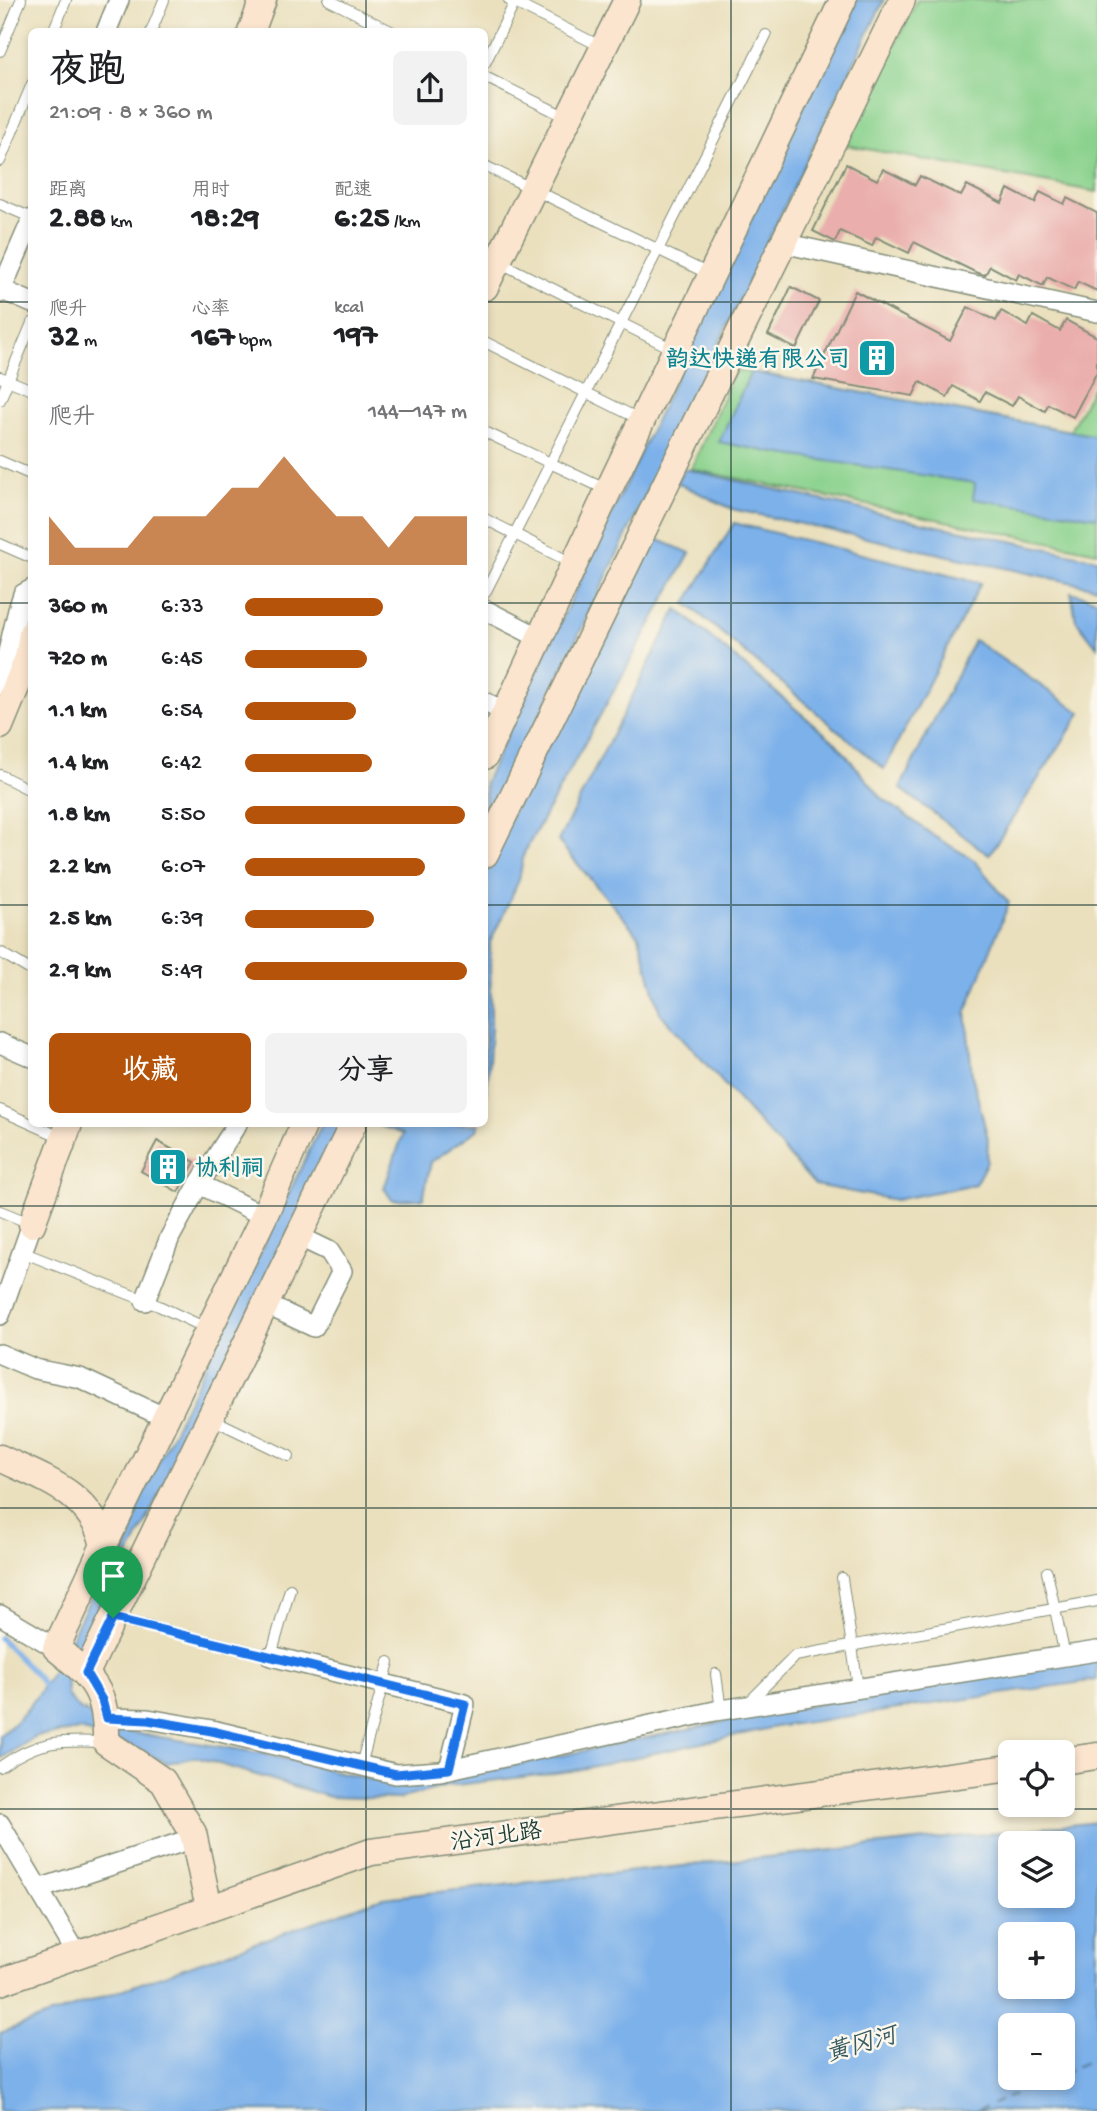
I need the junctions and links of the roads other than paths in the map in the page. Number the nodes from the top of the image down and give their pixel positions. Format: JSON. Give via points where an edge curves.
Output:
{"nodes":[{"id":1,"x":21,"y":0,"type":"edge"},
{"id":2,"x":66,"y":0,"type":"edge"},
{"id":3,"x":119,"y":0,"type":"edge"},
{"id":4,"x":164,"y":0,"type":"edge"},
{"id":5,"x":263,"y":0,"type":"edge"},
{"id":6,"x":329,"y":0,"type":"edge"},
{"id":7,"x":509,"y":0,"type":"edge"},
{"id":8,"x":516,"y":0,"type":"edge"},
{"id":9,"x":627,"y":0,"type":"edge"},
{"id":10,"x":843,"y":0,"type":"edge"},
{"id":11,"x":902,"y":0,"type":"edge"},
{"id":12,"x":55,"y":28,"type":"edge"},
{"id":13,"x":108,"y":28,"type":"edge"},
{"id":14,"x":153,"y":28,"type":"edge"},
{"id":15,"x":252,"y":28,"type":"edge"},
{"id":16,"x":385,"y":28,"type":"edge"},
{"id":17,"x":766,"y":35,"type":"dead end"},
{"id":18,"x":604,"y":48,"type":"junction"},
{"id":19,"x":0,"y":51,"type":"edge"},
{"id":20,"x":488,"y":58,"type":"edge"},
{"id":21,"x":488,"y":79,"type":"edge"},
{"id":22,"x":28,"y":94,"type":"edge"},
{"id":23,"x":568,"y":119,"type":"junction"},
{"id":24,"x":0,"y":161,"type":"edge"},
{"id":25,"x":488,"y":168,"type":"edge"},
{"id":26,"x":533,"y":191,"type":"junction"},
{"id":27,"x":0,"y":204,"type":"edge"},
{"id":28,"x":28,"y":216,"type":"edge"},
{"id":29,"x":28,"y":227,"type":"edge"},
{"id":30,"x":783,"y":243,"type":"junction"},
{"id":31,"x":658,"y":250,"type":"junction"},
{"id":32,"x":491,"y":258,"type":"edge"},
{"id":33,"x":712,"y":275,"type":"junction"},
{"id":34,"x":1,"y":291,"type":"edge"},
{"id":35,"x":28,"y":301,"type":"edge"},
{"id":36,"x":1097,"y":312,"type":"edge"},
{"id":37,"x":621,"y":323,"type":"junction"},
{"id":38,"x":28,"y":331,"type":"edge"},
{"id":39,"x":488,"y":344,"type":"edge"},
{"id":40,"x":676,"y":351,"type":"junction"},
{"id":41,"x":4,"y":379,"type":"edge"},
{"id":42,"x":28,"y":388,"type":"edge"},
{"id":43,"x":587,"y":393,"type":"junction"},
{"id":44,"x":0,"y":400,"type":"edge"},
{"id":45,"x":643,"y":421,"type":"junction"},
{"id":46,"x":488,"y":433,"type":"edge"},
{"id":47,"x":0,"y":461,"type":"edge"},
{"id":48,"x":551,"y":463,"type":"junction"},
{"id":49,"x":28,"y":473,"type":"edge"},
{"id":50,"x":608,"y":491,"type":"junction"},
{"id":51,"x":488,"y":520,"type":"edge"},
{"id":52,"x":515,"y":534,"type":"junction"},
{"id":53,"x":0,"y":544,"type":"edge"},
{"id":54,"x":28,"y":556,"type":"edge"},
{"id":55,"x":575,"y":565,"type":"junction"},
{"id":56,"x":488,"y":587,"type":"edge"},
{"id":57,"x":28,"y":591,"type":"edge"},
{"id":58,"x":488,"y":612,"type":"edge"},
{"id":59,"x":540,"y":638,"type":"junction"},
{"id":60,"x":28,"y":655,"type":"edge"},
{"id":61,"x":0,"y":685,"type":"edge"},
{"id":62,"x":495,"y":707,"type":"edge"},
{"id":63,"x":0,"y":726,"type":"edge"},
{"id":64,"x":488,"y":741,"type":"edge"},
{"id":65,"x":0,"y":775,"type":"edge"},
{"id":66,"x":28,"y":789,"type":"edge"},
{"id":67,"x":488,"y":848,"type":"edge"},
{"id":68,"x":0,"y":952,"type":"edge"},
{"id":69,"x":28,"y":969,"type":"edge"},
{"id":70,"x":0,"y":1042,"type":"edge"},
{"id":71,"x":28,"y":1055,"type":"edge"},
{"id":72,"x":0,"y":1110,"type":"edge"},
{"id":73,"x":28,"y":1119,"type":"edge"},
{"id":74,"x":235,"y":1127,"type":"edge"},
{"id":75,"x":303,"y":1127,"type":"edge"},
{"id":76,"x":352,"y":1127,"type":"edge"},
{"id":77,"x":66,"y":1131,"type":"edge"},
{"id":78,"x":199,"y":1184,"type":"junction"},
{"id":79,"x":0,"y":1211,"type":"edge"},
{"id":80,"x":264,"y":1216,"type":"junction"},
{"id":81,"x":32,"y":1224,"type":"junction"},
{"id":82,"x":298,"y":1236,"type":"junction"},
{"id":83,"x":22,"y":1252,"type":"junction"},
{"id":84,"x":145,"y":1301,"type":"junction"},
{"id":85,"x":265,"y":1304,"type":"junction"},
{"id":86,"x":0,"y":1315,"type":"edge"},
{"id":87,"x":209,"y":1329,"type":"junction"},
{"id":88,"x":0,"y":1354,"type":"edge"},
{"id":89,"x":166,"y":1418,"type":"junction"},
{"id":90,"x":210,"y":1418,"type":"junction"},
{"id":91,"x":289,"y":1456,"type":"dead end"},
{"id":92,"x":0,"y":1458,"type":"edge"},
{"id":93,"x":104,"y":1545,"type":"junction"},
{"id":94,"x":1048,"y":1572,"type":"dead end"},
{"id":95,"x":842,"y":1578,"type":"dead end"},
{"id":96,"x":290,"y":1589,"type":"dead end"},
{"id":97,"x":1097,"y":1601,"type":"edge"},
{"id":98,"x":0,"y":1615,"type":"edge"},
{"id":99,"x":113,"y":1618,"type":"junction"},
{"id":100,"x":56,"y":1648,"type":"junction"},
{"id":101,"x":1097,"y":1651,"type":"edge"},
{"id":102,"x":271,"y":1656,"type":"junction"},
{"id":103,"x":1065,"y":1657,"type":"junction"},
{"id":104,"x":389,"y":1662,"type":"dead end"},
{"id":105,"x":86,"y":1673,"type":"junction"},
{"id":106,"x":716,"y":1674,"type":"dead end"},
{"id":107,"x":858,"y":1688,"type":"junction"},
{"id":108,"x":746,"y":1706,"type":"junction"},
{"id":109,"x":721,"y":1710,"type":"junction"},
{"id":110,"x":107,"y":1730,"type":"junction"},
{"id":111,"x":1097,"y":1756,"type":"edge"},
{"id":112,"x":1075,"y":1759,"type":"edge"},
{"id":113,"x":361,"y":1765,"type":"junction"},
{"id":114,"x":0,"y":1767,"type":"edge"},
{"id":115,"x":449,"y":1769,"type":"junction"},
{"id":116,"x":998,"y":1770,"type":"edge"},
{"id":117,"x":0,"y":1824,"type":"edge"},
{"id":118,"x":194,"y":1838,"type":"junction"},
{"id":119,"x":39,"y":1889,"type":"junction"},
{"id":120,"x":206,"y":1894,"type":"dead end"},
{"id":121,"x":77,"y":1954,"type":"junction"},
{"id":122,"x":0,"y":1982,"type":"edge"}],
"edges":[{"from":1,"to":19,"type":"lane"},
{"from":2,"to":12,"type":"lane"},
{"from":3,"to":13,"type":"street"},
{"from":4,"to":14,"type":"lane"},
{"from":5,"to":15,"type":"street"},
{"from":6,"to":16,"type":"lane"},
{"from":7,"to":18,"type":"lane"},
{"from":8,"to":20,"type":"lane"},
{"from":9,"to":18,"type":"street"},
{"from":10,"to":33,"type":"street"},
{"from":11,"to":30,"type":"street"},
{"from":17,"to":31,"type":"lane"},
{"from":18,"to":23,"type":"street"},
{"from":21,"to":23,"type":"lane"},
{"from":22,"to":24,"type":"lane"},
{"from":23,"to":26,"type":"street"},
{"from":25,"to":26,"type":"lane"},
{"from":26,"to":31,"type":"lane"},
{"from":26,"to":32,"type":"street"},
{"from":27,"to":28,"type":"lane"},
{"from":29,"to":34,"type":"street"},
{"from":30,"to":36,"type":"street"},
{"from":30,"to":67,"type":"street"},
{"from":31,"to":33,"type":"lane"},
{"from":31,"to":37,"type":"lane"},
{"from":32,"to":37,"type":"lane"},
{"from":33,"to":40,"type":"street"},
{"from":34,"to":35,"type":"street"},
{"from":37,"to":40,"type":"lane"},
{"from":37,"to":43,"type":"lane"},
{"from":38,"to":41,"type":"lane"},
{"from":39,"to":43,"type":"lane"},
{"from":40,"to":45,"type":"street"},
{"from":41,"to":42,"type":"lane"},
{"from":41,"to":44,"type":"lane"},
{"from":43,"to":45,"type":"lane"},
{"from":43,"to":48,"type":"lane"},
{"from":45,"to":50,"type":"street"},
{"from":46,"to":48,"type":"lane"},
{"from":47,"to":49,"type":"lane"},
{"from":48,"to":50,"type":"lane"},
{"from":48,"to":52,"type":"lane"},
{"from":50,"to":55,"type":"street"},
{"from":51,"to":52,"type":"lane"},
{"from":52,"to":55,"type":"lane"},
{"from":52,"to":56,"type":"lane"},
{"from":53,"to":54,"type":"lane"},
{"from":55,"to":59,"type":"street"},
{"from":57,"to":61,"type":"street","via":[[18,610]]},
{"from":58,"to":59,"type":"street"},
{"from":59,"to":62,"type":"street"},
{"from":60,"to":63,"type":"street"},
{"from":62,"to":64,"type":"street"},
{"from":65,"to":66,"type":"lane"},
{"from":68,"to":69,"type":"lane"},
{"from":70,"to":71,"type":"street"},
{"from":72,"to":73,"type":"lane"},
{"from":74,"to":78,"type":"street"},
{"from":75,"to":80,"type":"street"},
{"from":76,"to":82,"type":"street"},
{"from":77,"to":81,"type":"street"},
{"from":78,"to":80,"type":"street"},
{"from":78,"to":84,"type":"street","via":[[170,1237]]},
{"from":79,"to":81,"type":"lane"},
{"from":80,"to":87,"type":"street"},
{"from":81,"to":83,"type":"street"},
{"from":82,"to":85,"type":"street"},
{"from":82,"to":85,"type":"street","via":[[329,1251],[342,1271],[314,1327]]},
{"from":83,"to":84,"type":"lane"},
{"from":83,"to":86,"type":"street"},
{"from":84,"to":87,"type":"lane"},
{"from":85,"to":90,"type":"street"},
{"from":87,"to":89,"type":"street"},
{"from":88,"to":89,"type":"street","via":[[36,1369],[80,1378]]},
{"from":89,"to":93,"type":"street"},
{"from":90,"to":91,"type":"lane"},
{"from":90,"to":99,"type":"street"},
{"from":92,"to":93,"type":"street","via":[[76,1497],[92,1516]]},
{"from":93,"to":100,"type":"street"},
{"from":94,"to":103,"type":"lane"},
{"from":95,"to":107,"type":"lane"},
{"from":96,"to":102,"type":"lane"},
{"from":97,"to":108,"type":"lane","via":[[795,1656]]},
{"from":98,"to":100,"type":"street"},
{"from":99,"to":102,"type":"lane"},
{"from":99,"to":105,"type":"street"},
{"from":100,"to":105,"type":"street"},
{"from":101,"to":103,"type":"street"},
{"from":102,"to":115,"type":"street","via":[[465,1704]]},
{"from":103,"to":107,"type":"street"},
{"from":104,"to":113,"type":"lane"},
{"from":105,"to":110,"type":"street","via":[[102,1700]]},
{"from":106,"to":109,"type":"lane"},
{"from":107,"to":108,"type":"street"},
{"from":108,"to":109,"type":"street"},
{"from":109,"to":115,"type":"street"},
{"from":110,"to":113,"type":"street","via":[[148,1720]]},
{"from":110,"to":114,"type":"lane","via":[[35,1746]]},
{"from":110,"to":118,"type":"street","via":[[163,1781]]},
{"from":111,"to":112,"type":"street"},
{"from":113,"to":115,"type":"street","via":[[396,1774]]},
{"from":116,"to":121,"type":"street","name":"沿河北路","via":[[370,1852]]},
{"from":117,"to":119,"type":"street"},
{"from":118,"to":119,"type":"street"},
{"from":118,"to":120,"type":"street"},
{"from":119,"to":121,"type":"street"},
{"from":121,"to":122,"type":"street","name":"沿河北路"}]}
